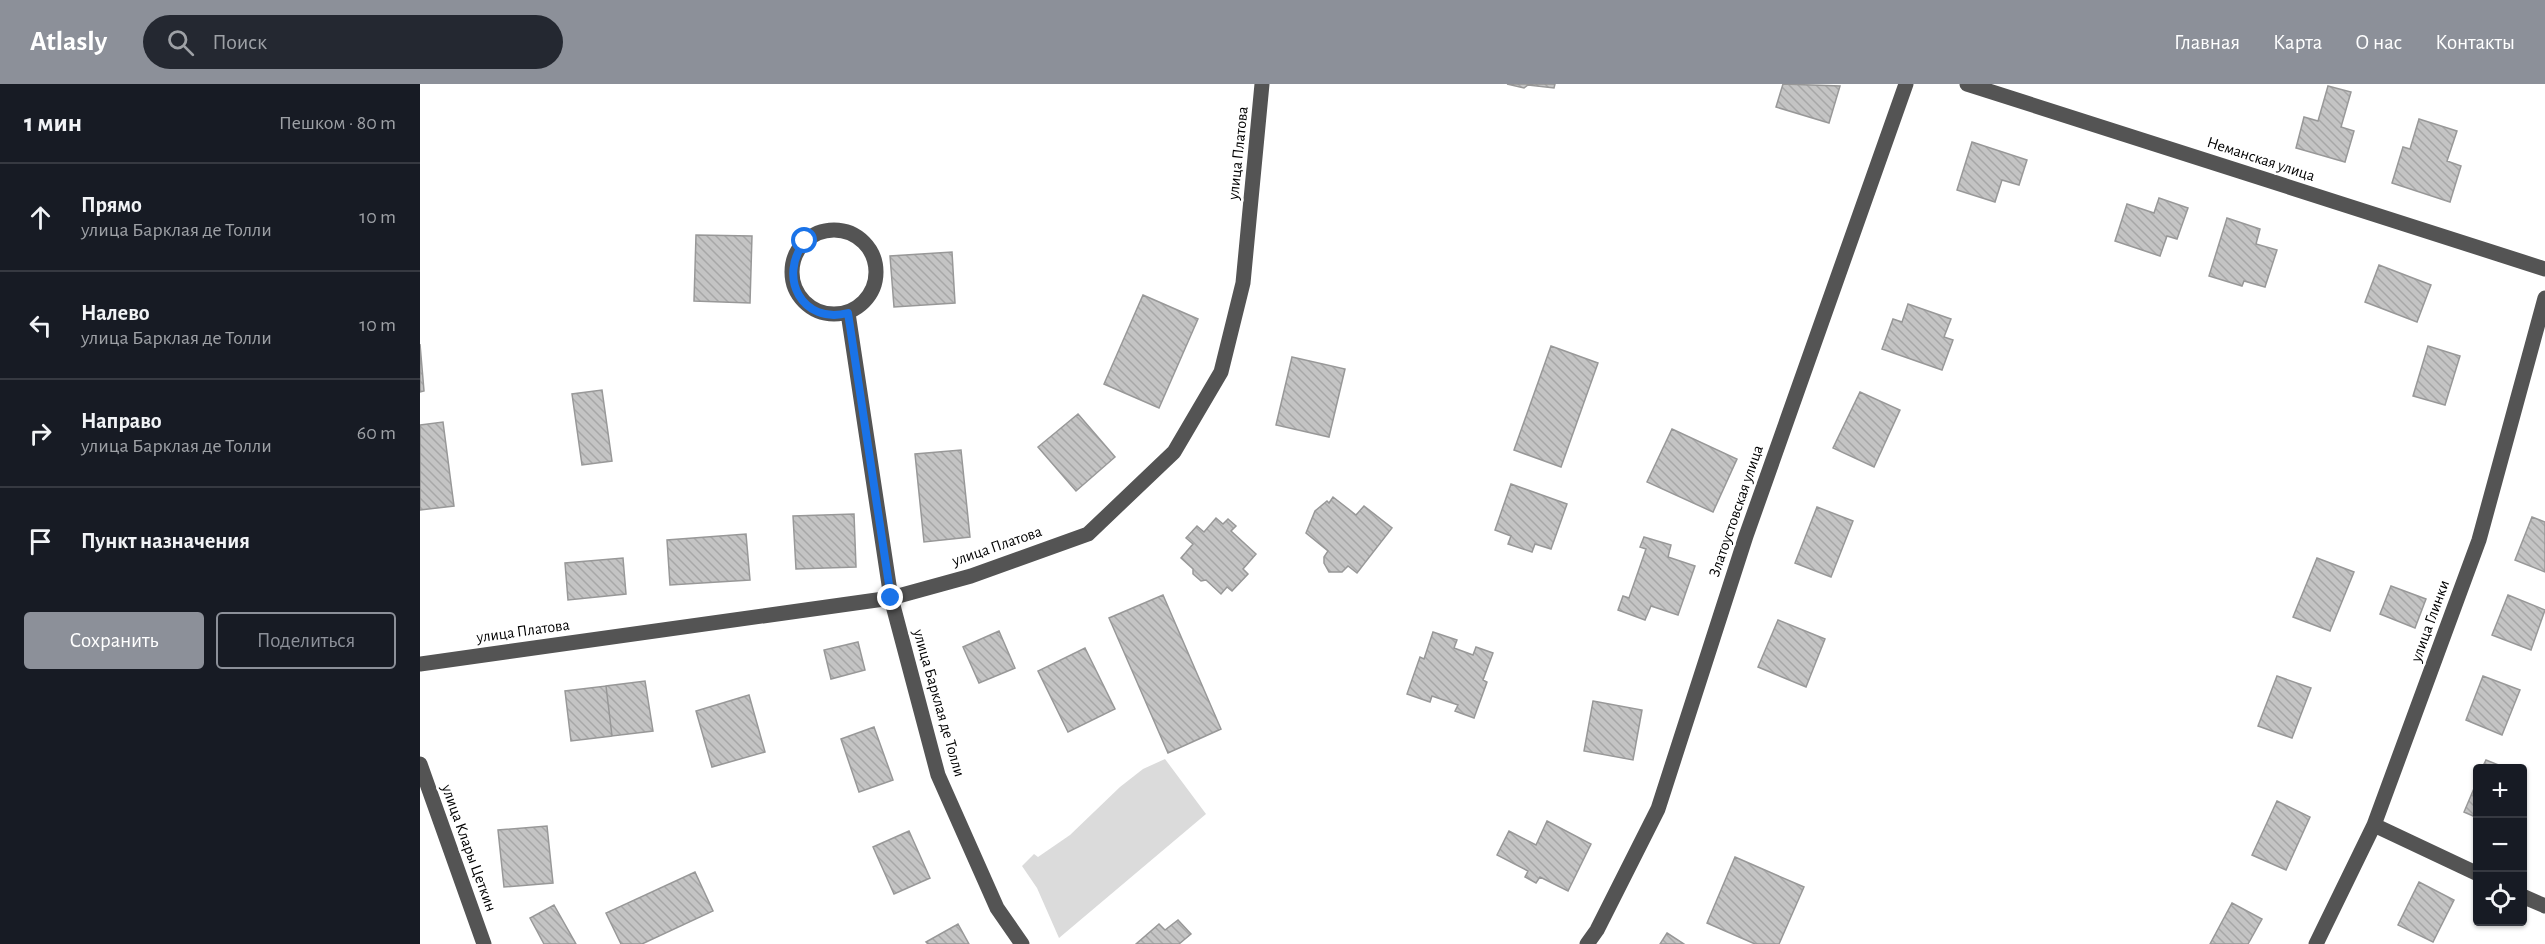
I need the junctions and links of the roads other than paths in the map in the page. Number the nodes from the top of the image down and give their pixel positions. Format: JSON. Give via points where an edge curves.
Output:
{"nodes":[{"id":1,"x":1263,"y":84,"type":"edge"},
{"id":2,"x":1906,"y":84,"type":"edge"},
{"id":3,"x":1966,"y":84,"type":"edge"},
{"id":4,"x":2545,"y":268,"type":"edge"},
{"id":5,"x":2545,"y":298,"type":"edge"},
{"id":6,"x":848,"y":313,"type":"junction"},
{"id":7,"x":891,"y":598,"type":"junction"},
{"id":8,"x":420,"y":663,"type":"edge"},
{"id":9,"x":420,"y":764,"type":"edge"},
{"id":10,"x":2374,"y":825,"type":"junction"},
{"id":11,"x":2474,"y":872,"type":"edge"},
{"id":12,"x":2527,"y":898,"type":"edge"},
{"id":13,"x":2545,"y":906,"type":"edge"},
{"id":14,"x":484,"y":944,"type":"edge"},
{"id":15,"x":1022,"y":944,"type":"edge"},
{"id":16,"x":1587,"y":944,"type":"edge"},
{"id":17,"x":2316,"y":944,"type":"edge"}],
"edges":[{"from":1,"to":7,"type":"street","name":"улица Платова","via":[[1243,283],[1221,372],[1174,452],[1088,534],[971,576]]},
{"from":2,"to":16,"type":"street","name":"Златоустовская улица","via":[[1746,536],[1658,809]]},
{"from":3,"to":4,"type":"street","name":"Неманская улица"},
{"from":5,"to":10,"type":"street","name":"улица Глинки","via":[[2480,540]]},
{"from":6,"to":6,"type":"street","via":[[870,297],[876,282],[874,256],[863,240],[853,234],[828,230],[805,241],[797,251],[793,282],[797,294],[814,310]]},
{"from":6,"to":7,"type":"street","name":"улица Барклая де Толли"},
{"from":7,"to":8,"type":"street","name":"улица Платова"},
{"from":7,"to":15,"type":"street","name":"улица Барклая де Толли","via":[[938,775],[997,908]]},
{"from":9,"to":14,"type":"street","name":"улица Клары Цеткин"},
{"from":10,"to":11,"type":"street"},
{"from":10,"to":17,"type":"street","name":"улица Глинки"},
{"from":12,"to":13,"type":"street"}]}
